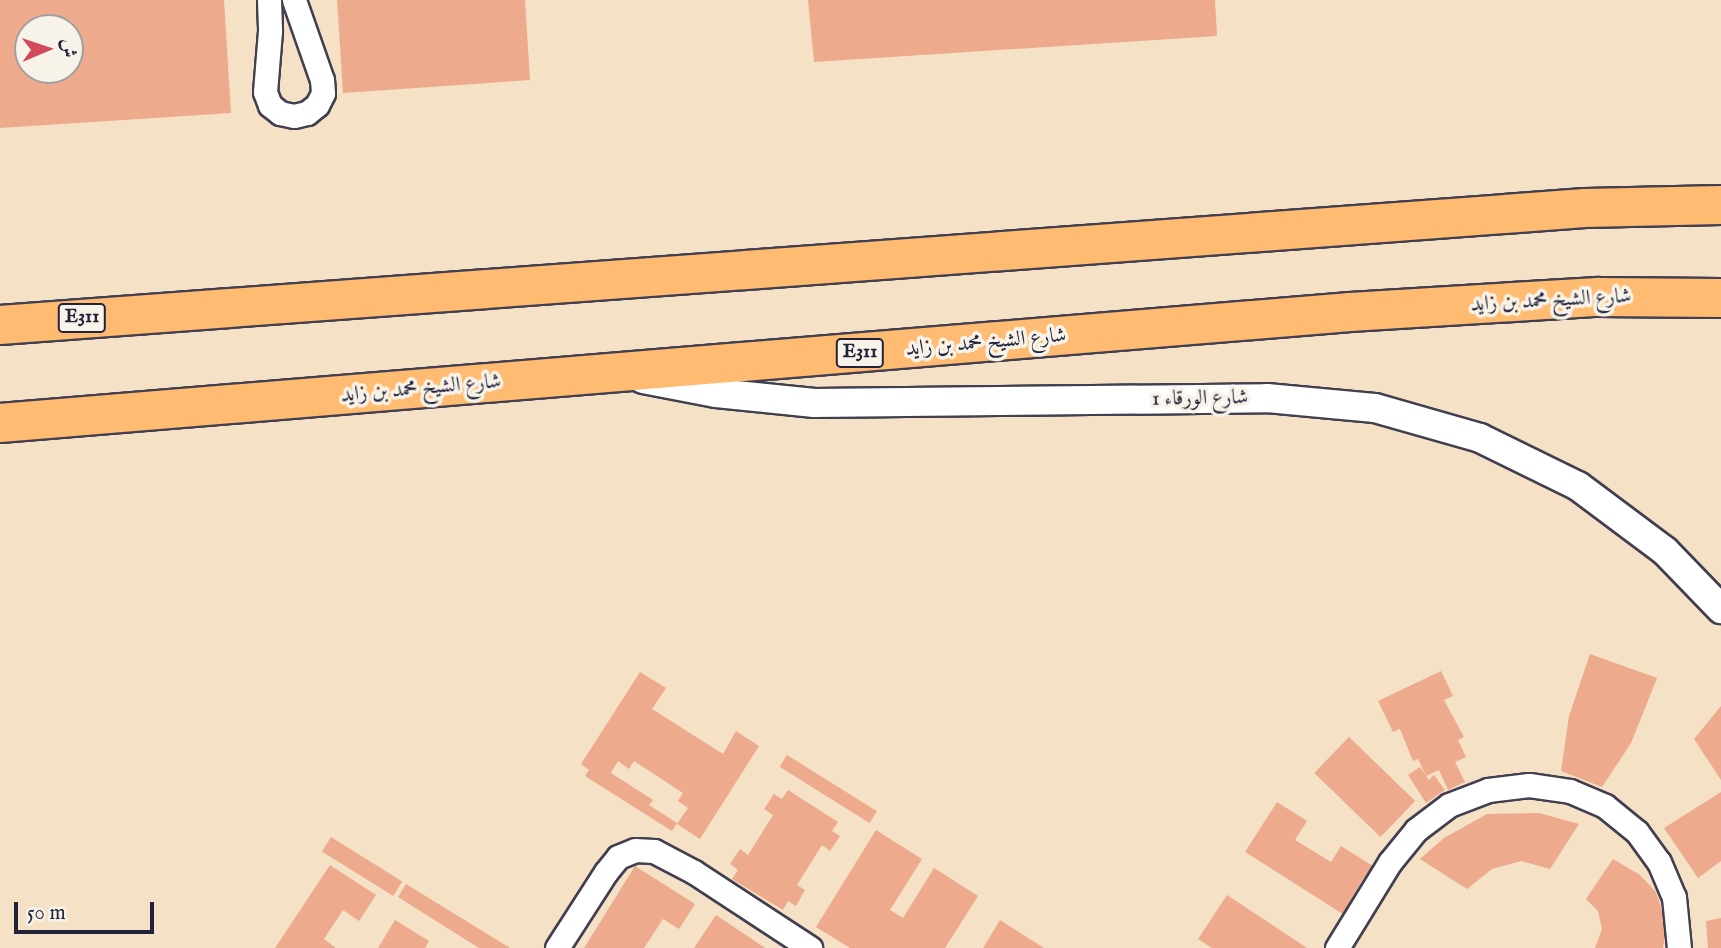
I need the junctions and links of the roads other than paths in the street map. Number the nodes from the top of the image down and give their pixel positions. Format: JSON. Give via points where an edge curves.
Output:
{"nodes":[{"id":1,"x":269,"y":0,"type":"edge"},
{"id":2,"x":293,"y":0,"type":"edge"},
{"id":3,"x":304,"y":0,"type":"edge"},
{"id":4,"x":303,"y":24,"type":"junction"},
{"id":5,"x":1721,"y":205,"type":"edge"},
{"id":6,"x":0,"y":298,"type":"edge"},
{"id":7,"x":1721,"y":298,"type":"edge"},
{"id":8,"x":164,"y":311,"type":"junction"},
{"id":9,"x":0,"y":325,"type":"edge"},
{"id":10,"x":620,"y":373,"type":"junction"},
{"id":11,"x":0,"y":423,"type":"edge"},
{"id":12,"x":1721,"y":609,"type":"edge"},
{"id":13,"x":557,"y":948,"type":"edge"},
{"id":14,"x":810,"y":948,"type":"edge"},
{"id":15,"x":1337,"y":948,"type":"edge"},
{"id":16,"x":1679,"y":948,"type":"edge"}],
"edges":[{"from":1,"to":4,"type":"street","via":[[265,92],[270,105],[294,116],[307,113],[323,93]]},
{"from":2,"to":4,"type":"street"},
{"from":3,"to":4,"type":"street"},
{"from":5,"to":8,"type":"highway","number":"E311","via":[[1586,208]]},
{"from":6,"to":8,"type":"highway"},
{"from":7,"to":10,"type":"highway","name":"شارع الشيخ محمد بن زايد","number":"E311","via":[[1598,297],[1350,312]]},
{"from":8,"to":9,"type":"highway","number":"E311"},
{"from":10,"to":11,"type":"highway","name":"شارع الشيخ محمد بن زايد","number":"E311"},
{"from":10,"to":12,"type":"street","name":"شارع الورقاء 1","via":[[716,393],[814,403],[1267,398],[1375,408],[1480,438],[1567,480],[1637,528],[1692,576]]},
{"from":13,"to":14,"type":"street","via":[[606,872],[618,857],[635,850],[654,851],[694,872]]},
{"from":15,"to":16,"type":"street","via":[[1390,862],[1416,830],[1450,805],[1488,790],[1529,785],[1570,791],[1605,806],[1637,832],[1659,862],[1674,897]]}]}
